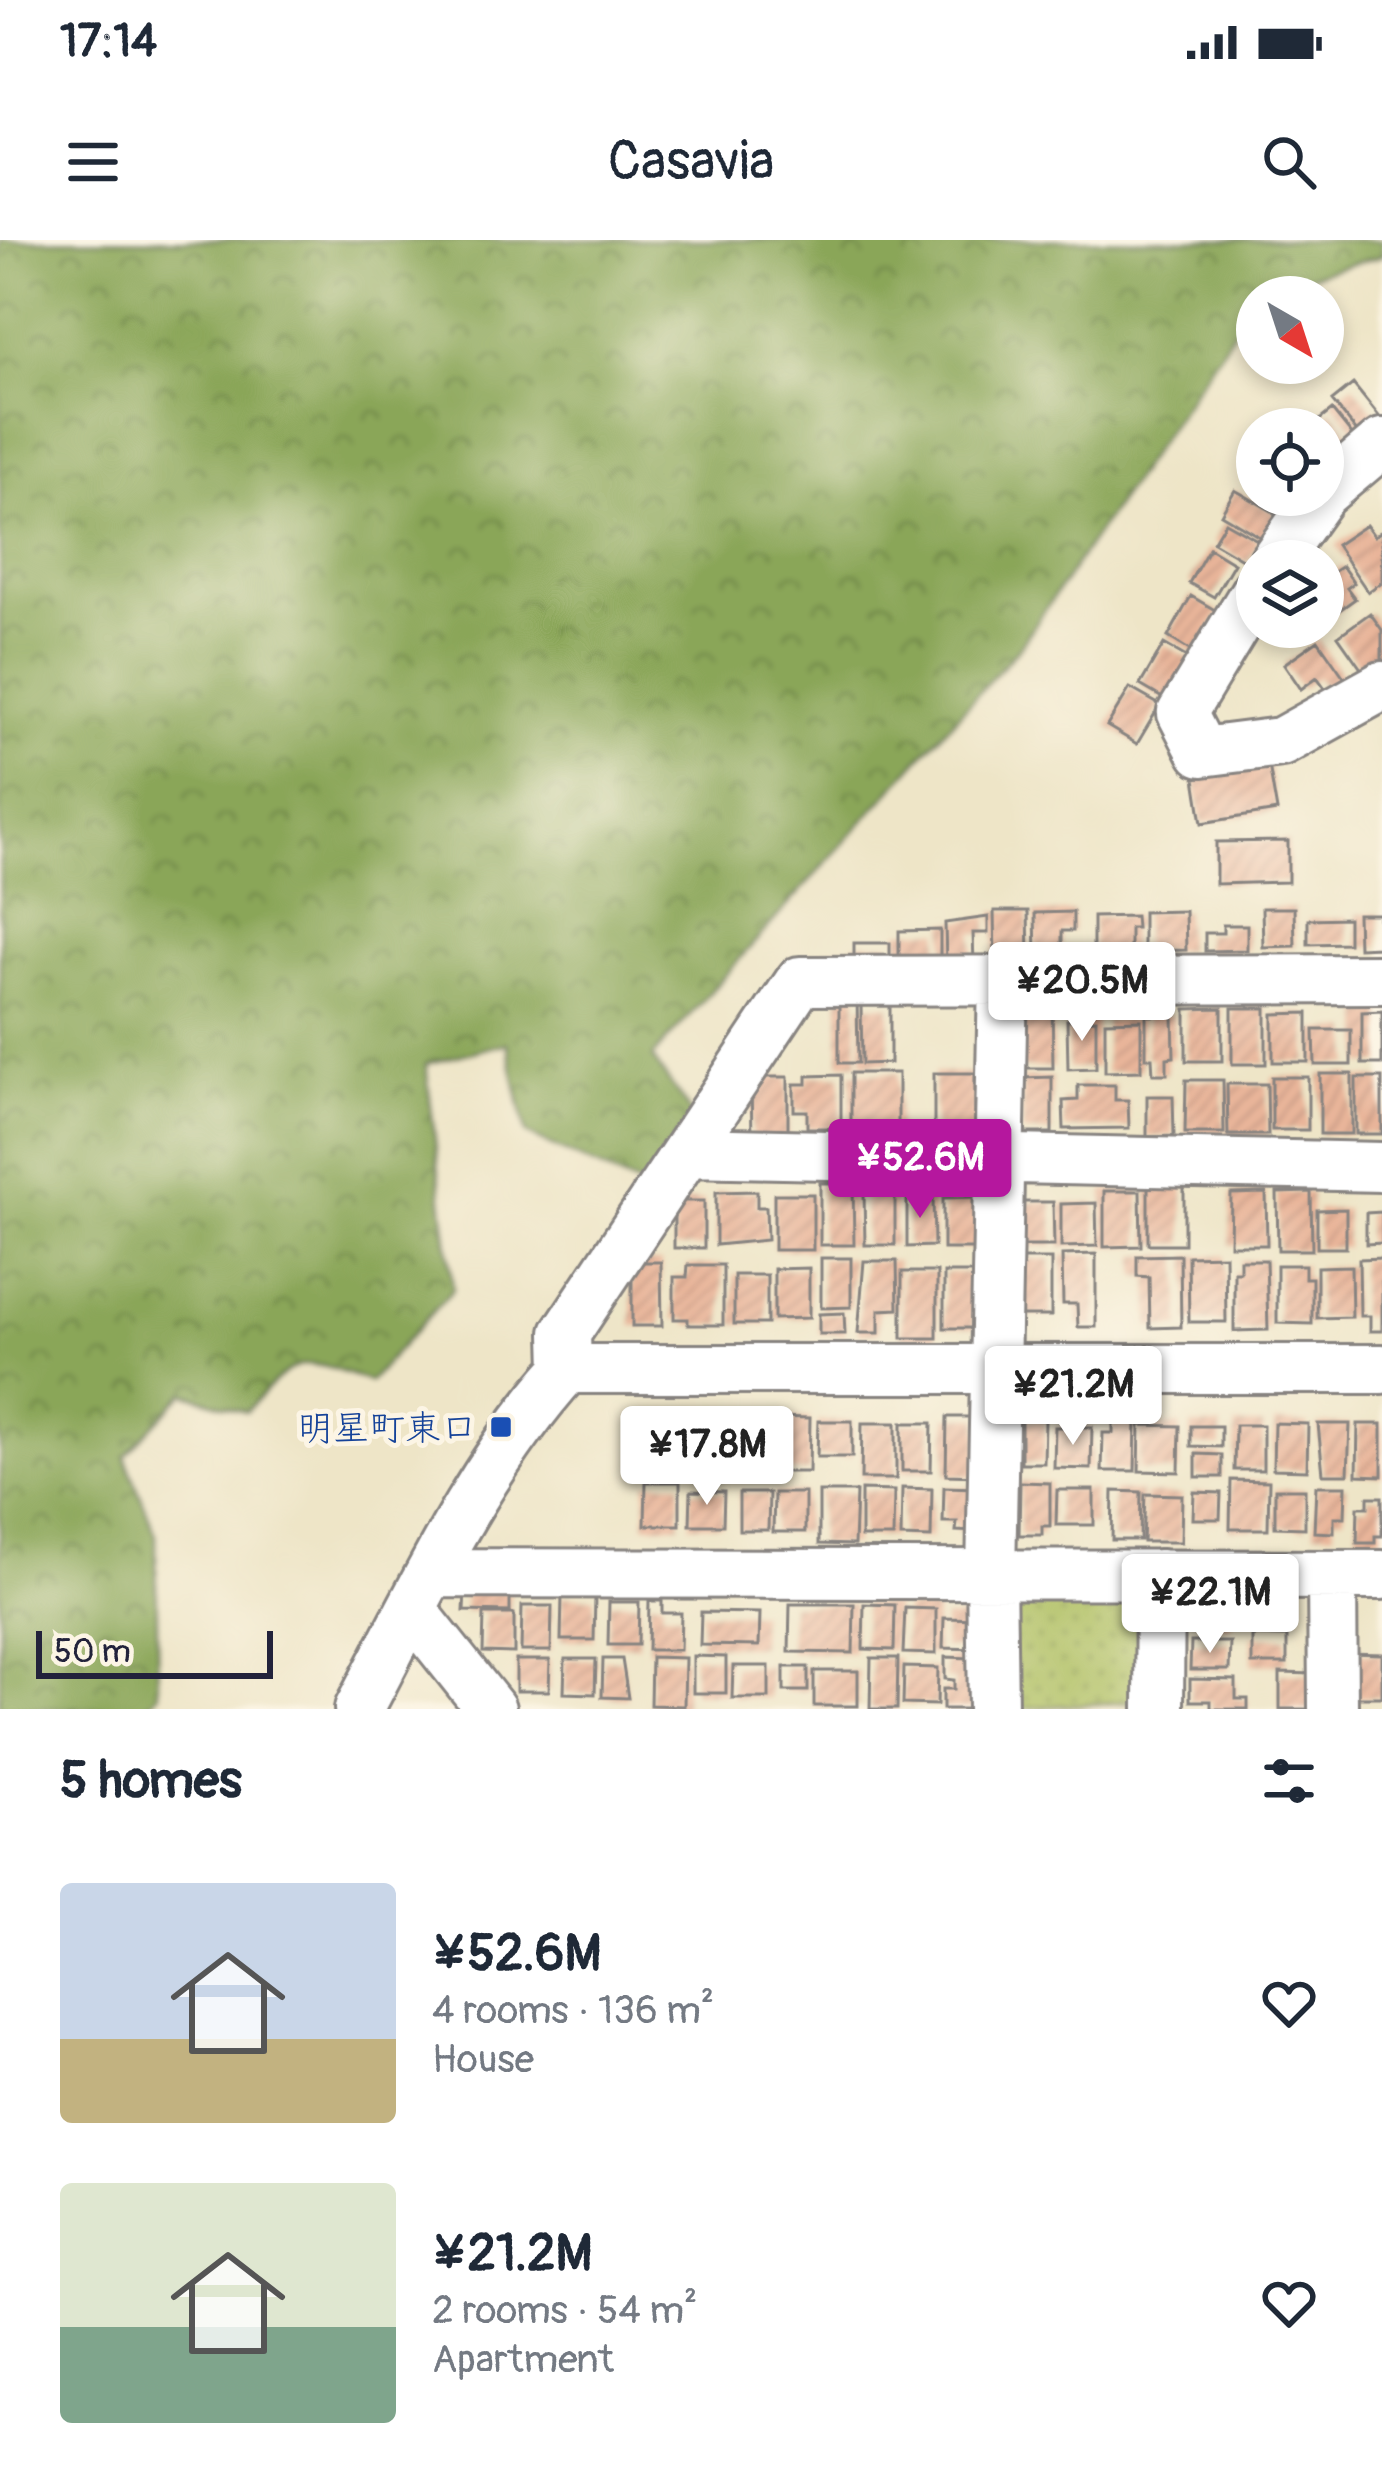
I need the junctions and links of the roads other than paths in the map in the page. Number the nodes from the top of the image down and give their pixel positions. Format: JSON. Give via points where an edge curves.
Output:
{"nodes":[{"id":1,"x":1382,"y":443,"type":"edge"},
{"id":2,"x":1344,"y":475,"type":"edge"},
{"id":3,"x":1236,"y":623,"type":"edge"},
{"id":4,"x":1382,"y":686,"type":"edge"},
{"id":5,"x":1003,"y":978,"type":"junction"},
{"id":6,"x":1382,"y":979,"type":"edge"},
{"id":7,"x":688,"y":1152,"type":"junction"},
{"id":8,"x":1001,"y":1161,"type":"junction"},
{"id":9,"x":1382,"y":1167,"type":"edge"},
{"id":10,"x":996,"y":1369,"type":"junction"},
{"id":11,"x":1382,"y":1369,"type":"edge"},
{"id":12,"x":567,"y":1370,"type":"junction"},
{"id":13,"x":991,"y":1574,"type":"junction"},
{"id":14,"x":1160,"y":1574,"type":"junction"},
{"id":15,"x":1331,"y":1575,"type":"junction"},
{"id":16,"x":1382,"y":1575,"type":"edge"},
{"id":17,"x":423,"y":1592,"type":"junction"},
{"id":18,"x":359,"y":1709,"type":"edge"},
{"id":19,"x":491,"y":1709,"type":"edge"},
{"id":20,"x":993,"y":1709,"type":"edge"},
{"id":21,"x":1160,"y":1709,"type":"edge"},
{"id":22,"x":1334,"y":1709,"type":"edge"}],
"edges":[{"from":1,"to":2,"type":"street"},
{"from":3,"to":4,"type":"street","via":[[1182,712],[1202,752],[1281,742]]},
{"from":5,"to":6,"type":"street"},
{"from":5,"to":7,"type":"street","via":[[800,981]]},
{"from":5,"to":8,"type":"street"},
{"from":7,"to":8,"type":"street"},
{"from":7,"to":12,"type":"street","via":[[566,1333]]},
{"from":8,"to":9,"type":"street"},
{"from":8,"to":10,"type":"street"},
{"from":10,"to":11,"type":"street"},
{"from":10,"to":12,"type":"street"},
{"from":10,"to":13,"type":"street"},
{"from":12,"to":17,"type":"street","via":[[536,1403]]},
{"from":13,"to":14,"type":"street"},
{"from":13,"to":17,"type":"street"},
{"from":13,"to":20,"type":"street"},
{"from":14,"to":15,"type":"street"},
{"from":14,"to":21,"type":"street"},
{"from":15,"to":16,"type":"street"},
{"from":15,"to":22,"type":"street"},
{"from":17,"to":18,"type":"street"},
{"from":17,"to":19,"type":"street"}]}
